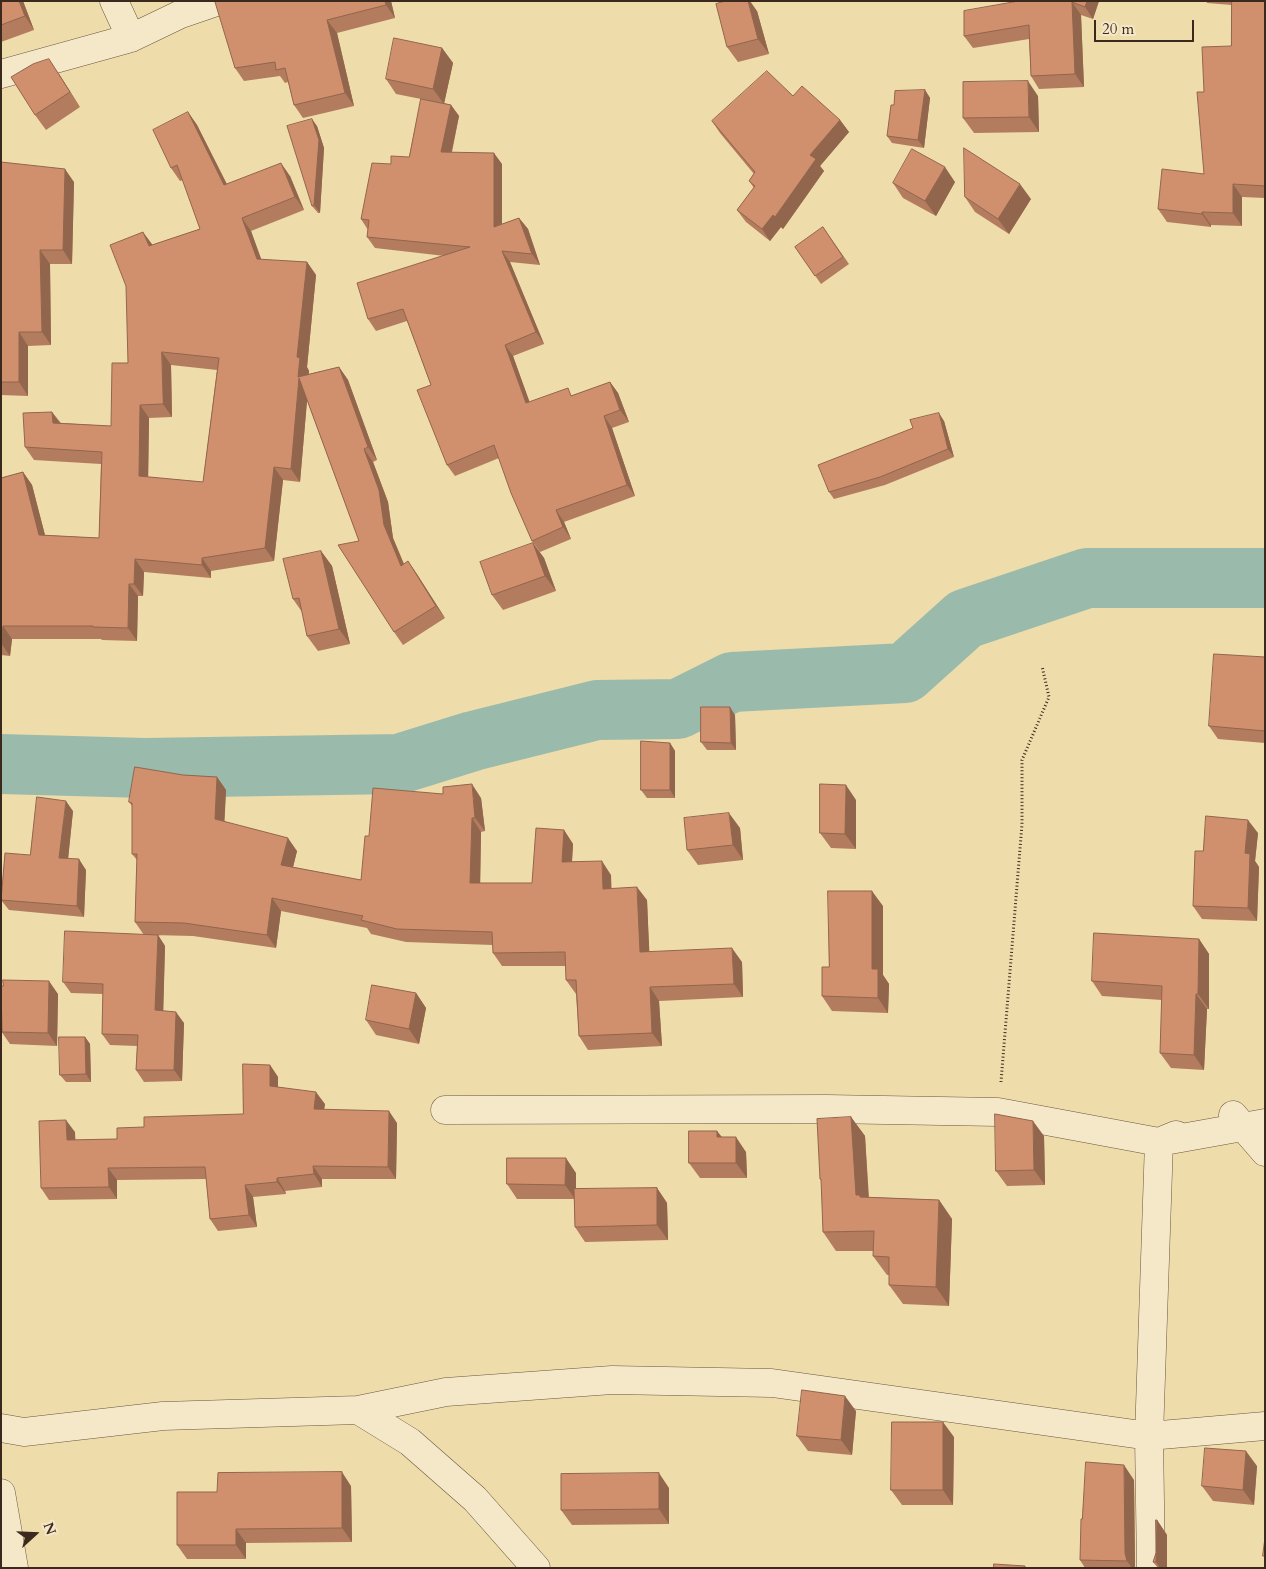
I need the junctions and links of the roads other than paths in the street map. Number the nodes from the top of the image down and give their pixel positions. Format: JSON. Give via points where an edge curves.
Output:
{"nodes":[{"id":1,"x":114,"y":1,"type":"edge"},
{"id":2,"x":219,"y":1,"type":"edge"},
{"id":3,"x":131,"y":38,"type":"junction"},
{"id":4,"x":1,"y":74,"type":"edge"},
{"id":5,"x":445,"y":1110,"type":"dead end"},
{"id":6,"x":1265,"y":1123,"type":"edge"},
{"id":7,"x":1159,"y":1142,"type":"junction"},
{"id":8,"x":1265,"y":1152,"type":"edge"},
{"id":9,"x":358,"y":1410,"type":"junction"},
{"id":10,"x":1265,"y":1426,"type":"edge"},
{"id":11,"x":1,"y":1428,"type":"edge"},
{"id":12,"x":1149,"y":1436,"type":"junction"},
{"id":13,"x":1,"y":1493,"type":"edge"},
{"id":14,"x":14,"y":1568,"type":"edge"},
{"id":15,"x":536,"y":1568,"type":"edge"},
{"id":16,"x":1151,"y":1568,"type":"edge"}],
"edges":[{"from":1,"to":3,"type":"street"},
{"from":2,"to":3,"type":"street","via":[[181,14]]},
{"from":3,"to":4,"type":"street"},
{"from":5,"to":7,"type":"street","via":[[998,1112]]},
{"from":6,"to":7,"type":"street"},
{"from":7,"to":8,"type":"street","via":[[1229,1110]]},
{"from":7,"to":12,"type":"street"},
{"from":9,"to":11,"type":"street","via":[[163,1416],[24,1432]]},
{"from":9,"to":12,"type":"street","via":[[446,1392],[612,1380],[772,1384]]},
{"from":9,"to":15,"type":"street","via":[[410,1442],[475,1499]]},
{"from":10,"to":12,"type":"street"},
{"from":12,"to":16,"type":"street"},
{"from":13,"to":14,"type":"street"}]}
